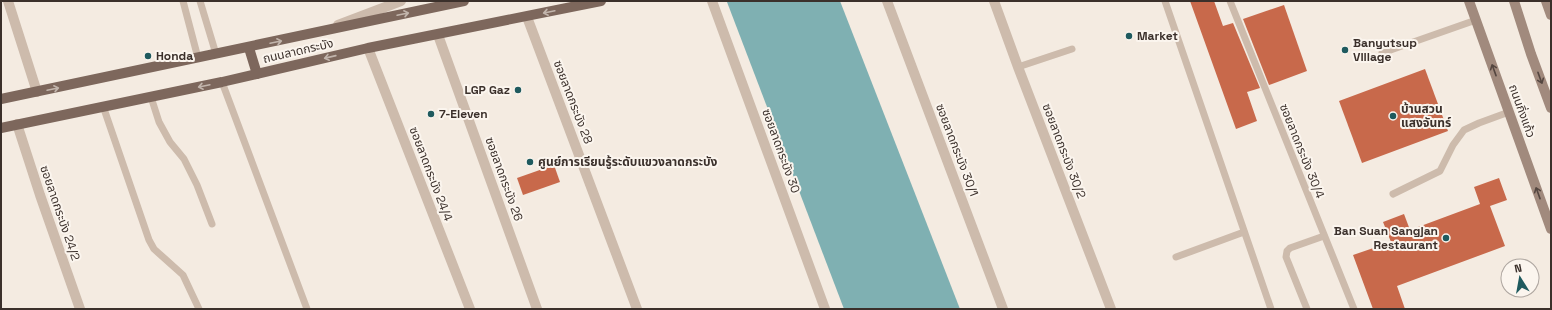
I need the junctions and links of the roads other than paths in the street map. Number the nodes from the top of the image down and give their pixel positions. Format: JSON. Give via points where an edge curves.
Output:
{"nodes":[{"id":1,"x":8,"y":1,"type":"edge"},
{"id":2,"x":183,"y":1,"type":"edge"},
{"id":3,"x":200,"y":1,"type":"edge"},
{"id":4,"x":401,"y":1,"type":"edge"},
{"id":5,"x":464,"y":1,"type":"edge"},
{"id":6,"x":601,"y":1,"type":"edge"},
{"id":7,"x":712,"y":1,"type":"edge"},
{"id":8,"x":887,"y":1,"type":"edge"},
{"id":9,"x":994,"y":1,"type":"edge"},
{"id":10,"x":1165,"y":1,"type":"edge"},
{"id":11,"x":1230,"y":1,"type":"edge"},
{"id":12,"x":1469,"y":1,"type":"edge"},
{"id":13,"x":1514,"y":1,"type":"edge"},
{"id":14,"x":1546,"y":1,"type":"edge"},
{"id":15,"x":1551,"y":15,"type":"edge"},
{"id":16,"x":527,"y":17,"type":"junction"},
{"id":17,"x":1476,"y":20,"type":"junction"},
{"id":18,"x":313,"y":34,"type":"junction"},
{"id":19,"x":438,"y":35,"type":"junction"},
{"id":20,"x":249,"y":48,"type":"junction"},
{"id":21,"x":368,"y":48,"type":"junction"},
{"id":22,"x":1072,"y":49,"type":"dead end"},
{"id":23,"x":1382,"y":52,"type":"dead end"},
{"id":24,"x":216,"y":54,"type":"junction"},
{"id":25,"x":198,"y":58,"type":"junction"},
{"id":26,"x":1018,"y":67,"type":"junction"},
{"id":27,"x":257,"y":74,"type":"junction"},
{"id":28,"x":222,"y":82,"type":"junction"},
{"id":29,"x":37,"y":92,"type":"junction"},
{"id":30,"x":151,"y":97,"type":"junction"},
{"id":31,"x":1,"y":99,"type":"edge"},
{"id":32,"x":103,"y":106,"type":"junction"},
{"id":33,"x":1551,"y":108,"type":"edge"},
{"id":34,"x":1509,"y":112,"type":"junction"},
{"id":35,"x":17,"y":124,"type":"junction"},
{"id":36,"x":1,"y":128,"type":"edge"},
{"id":37,"x":1393,"y":194,"type":"dead end"},
{"id":38,"x":212,"y":224,"type":"dead end"},
{"id":39,"x":1551,"y":229,"type":"edge"},
{"id":40,"x":1244,"y":232,"type":"junction"},
{"id":41,"x":1324,"y":236,"type":"junction"},
{"id":42,"x":1176,"y":257,"type":"dead end"},
{"id":43,"x":80,"y":309,"type":"edge"},
{"id":44,"x":199,"y":309,"type":"edge"},
{"id":45,"x":307,"y":309,"type":"edge"},
{"id":46,"x":470,"y":309,"type":"edge"},
{"id":47,"x":538,"y":309,"type":"edge"},
{"id":48,"x":637,"y":309,"type":"edge"},
{"id":49,"x":825,"y":309,"type":"edge"},
{"id":50,"x":1003,"y":309,"type":"edge"},
{"id":51,"x":1111,"y":309,"type":"edge"},
{"id":52,"x":1271,"y":309,"type":"edge"},
{"id":53,"x":1307,"y":309,"type":"edge"},
{"id":54,"x":1354,"y":309,"type":"edge"}],
"edges":[{"from":1,"to":29,"type":"street"},
{"from":2,"to":25,"type":"lane"},
{"from":3,"to":24,"type":"lane"},
{"from":4,"to":18,"type":"street"},
{"from":18,"to":5,"type":"main road","name":"ถนนลาดกระบัง","one_way":true},
{"from":6,"to":16,"type":"main road","name":"ถนนลาดกระบัง","one_way":true},
{"from":7,"to":49,"type":"street","name":"ซอยลาดกระบัง 30"},
{"from":8,"to":50,"type":"street","name":"ซอยลาดกระบัง 30/1"},
{"from":9,"to":26,"type":"street","name":"ซอยลาดกระบัง 30/2"},
{"from":10,"to":40,"type":"lane"},
{"from":11,"to":41,"type":"lane","name":"ซอยลาดกระบัง 30/4"},
{"from":12,"to":17,"type":"main road","name":"ถนนกิ่งแก้ว"},
{"from":13,"to":33,"type":"main road","one_way":true},
{"from":14,"to":15,"type":"main road"},
{"from":16,"to":19,"type":"main road","name":"ถนนลาดกระบัง"},
{"from":16,"to":48,"type":"street","name":"ซอยลาดกระบัง 28"},
{"from":17,"to":23,"type":"lane"},
{"from":34,"to":17,"type":"main road","name":"ถนนกิ่งแก้ว","one_way":true},
{"from":20,"to":18,"type":"main road","name":"ถนนลาดกระบัง","one_way":true},
{"from":19,"to":21,"type":"main road","name":"ถนนลาดกระบัง"},
{"from":19,"to":47,"type":"street","name":"ซอยลาดกระบัง 26"},
{"from":20,"to":24,"type":"main road","name":"ถนนลาดกระบัง"},
{"from":20,"to":27,"type":"main road"},
{"from":21,"to":27,"type":"main road","name":"ถนนลาดกระบัง","one_way":true},
{"from":21,"to":46,"type":"street","name":"ซอยลาดกระบัง 24/4"},
{"from":22,"to":26,"type":"lane"},
{"from":24,"to":25,"type":"main road","name":"ถนนลาดกระบัง"},
{"from":29,"to":25,"type":"main road","name":"ถนนลาดกระบัง","one_way":true},
{"from":26,"to":51,"type":"street","name":"ซอยลาดกระบัง 30/2"},
{"from":27,"to":28,"type":"main road","name":"ถนนลาดกระบัง"},
{"from":28,"to":30,"type":"main road","name":"ถนนลาดกระบัง","one_way":true},
{"from":28,"to":45,"type":"lane"},
{"from":29,"to":31,"type":"main road","name":"ถนนลาดกระบัง"},
{"from":30,"to":32,"type":"main road","name":"ถนนลาดกระบัง"},
{"from":30,"to":38,"type":"lane","via":[[159,122],[170,142],[184,159]]},
{"from":32,"to":35,"type":"main road","name":"ถนนลาดกระบัง"},
{"from":32,"to":44,"type":"lane","via":[[149,240],[154,249],[183,275]]},
{"from":34,"to":37,"type":"lane","via":[[1464,130],[1440,171]]},
{"from":39,"to":34,"type":"main road","name":"ถนนกิ่งแก้ว","one_way":true},
{"from":35,"to":36,"type":"main road","name":"ถนนลาดกระบัง"},
{"from":35,"to":43,"type":"street","name":"ซอยลาดกระบัง 24/2"},
{"from":40,"to":42,"type":"lane"},
{"from":40,"to":52,"type":"lane"},
{"from":41,"to":53,"type":"lane","via":[[1287,251],[1286,257]]},
{"from":41,"to":54,"type":"lane","name":"ซอยลาดกระบัง 30/4"}]}
